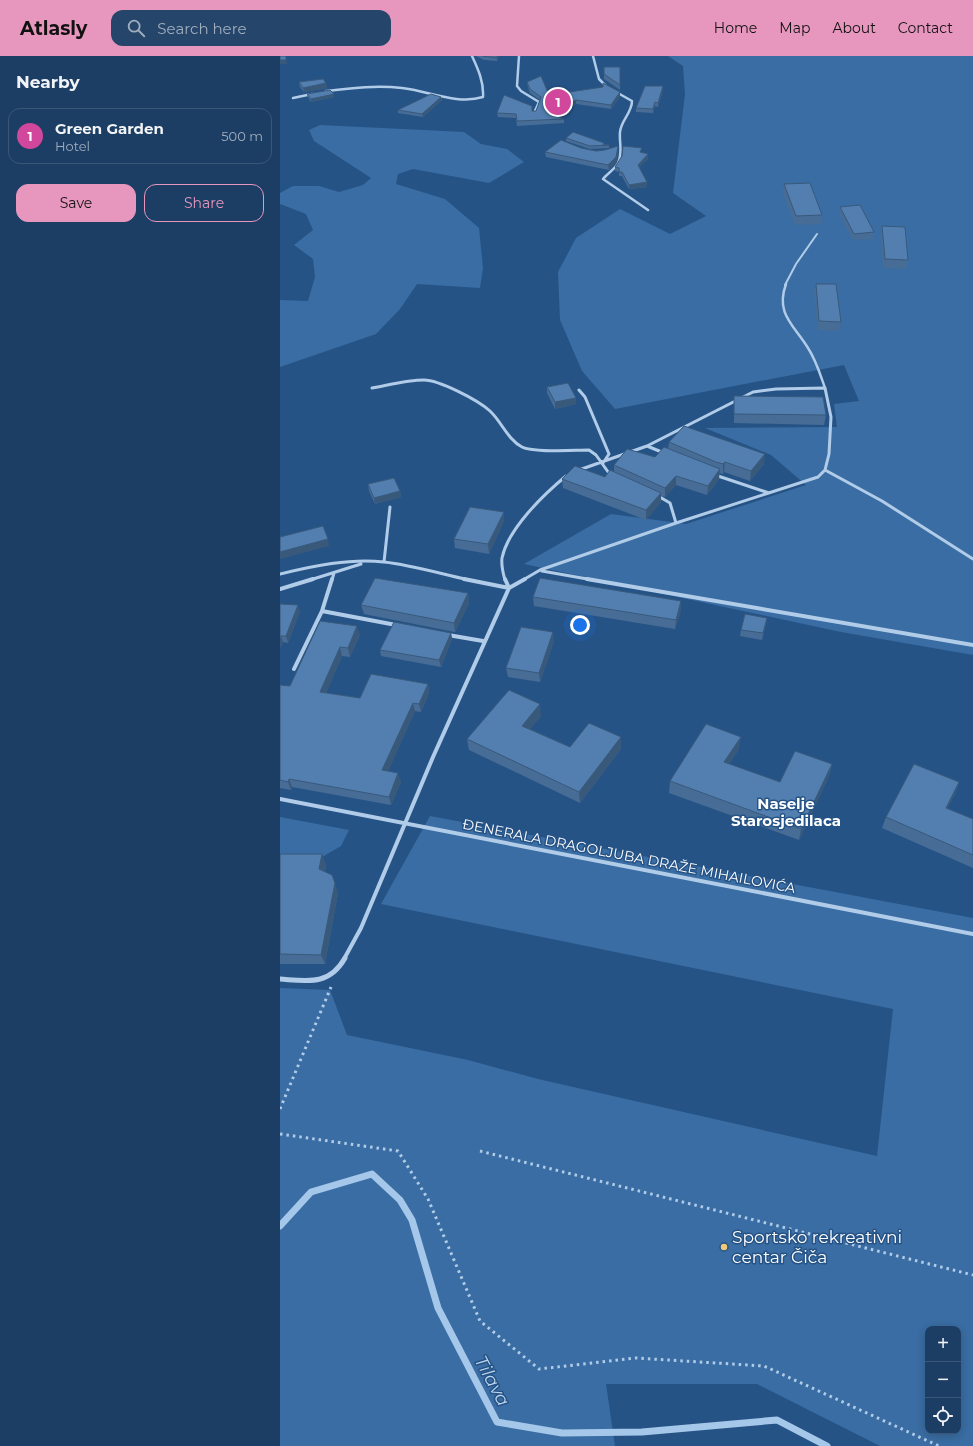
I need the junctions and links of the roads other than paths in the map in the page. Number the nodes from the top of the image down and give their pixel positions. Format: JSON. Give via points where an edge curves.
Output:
{"nodes":[{"id":1,"x":472,"y":56,"type":"edge"},
{"id":2,"x":519,"y":56,"type":"edge"},
{"id":3,"x":593,"y":56,"type":"edge"},
{"id":4,"x":325,"y":92,"type":"edge"},
{"id":5,"x":319,"y":93,"type":"edge"},
{"id":6,"x":293,"y":98,"type":"dead end"},
{"id":7,"x":534,"y":113,"type":"edge"},
{"id":8,"x":621,"y":146,"type":"junction"},
{"id":9,"x":617,"y":148,"type":"edge"},
{"id":10,"x":648,"y":210,"type":"dead end"},
{"id":11,"x":817,"y":234,"type":"dead end"},
{"id":12,"x":372,"y":388,"type":"dead end"},
{"id":13,"x":825,"y":388,"type":"junction"},
{"id":14,"x":579,"y":390,"type":"dead end"},
{"id":15,"x":647,"y":446,"type":"junction"},
{"id":16,"x":667,"y":455,"type":"edge"},
{"id":17,"x":603,"y":463,"type":"junction"},
{"id":18,"x":825,"y":470,"type":"junction"},
{"id":19,"x":714,"y":474,"type":"edge"},
{"id":20,"x":616,"y":478,"type":"edge"},
{"id":21,"x":769,"y":493,"type":"junction"},
{"id":22,"x":652,"y":494,"type":"edge"},
{"id":23,"x":390,"y":508,"type":"dead end"},
{"id":24,"x":676,"y":523,"type":"junction"},
{"id":25,"x":973,"y":559,"type":"edge"},
{"id":26,"x":369,"y":561,"type":"junction"},
{"id":27,"x":384,"y":562,"type":"junction"},
{"id":28,"x":540,"y":570,"type":"junction"},
{"id":29,"x":334,"y":573,"type":"junction"},
{"id":30,"x":280,"y":574,"type":"edge"},
{"id":31,"x":280,"y":588,"type":"edge"},
{"id":32,"x":509,"y":588,"type":"junction"},
{"id":33,"x":322,"y":611,"type":"junction"},
{"id":34,"x":400,"y":626,"type":"edge"},
{"id":35,"x":439,"y":634,"type":"edge"},
{"id":36,"x":483,"y":641,"type":"junction"},
{"id":37,"x":973,"y":645,"type":"edge"},
{"id":38,"x":294,"y":668,"type":"dead end"},
{"id":39,"x":280,"y":799,"type":"edge"},
{"id":40,"x":406,"y":824,"type":"junction"},
{"id":41,"x":973,"y":934,"type":"edge"},
{"id":42,"x":280,"y":979,"type":"edge"}],
"edges":[{"from":1,"to":4,"type":"street","via":[[484,92],[483,97],[477,100],[459,100],[424,91],[390,87],[363,87]]},
{"from":2,"to":7,"type":"street","via":[[517,86],[520,91],[539,102]]},
{"from":3,"to":8,"type":"street","via":[[598,79],[603,85],[632,101],[632,108],[622,121]]},
{"from":5,"to":6,"type":"street"},
{"from":8,"to":9,"type":"street"},
{"from":8,"to":10,"type":"street","via":[[618,163],[603,179]]},
{"from":11,"to":13,"type":"lane","via":[[790,277],[782,299],[785,315],[812,353]]},
{"from":12,"to":17,"type":"street","via":[[434,381],[489,410],[523,448],[590,450]]},
{"from":13,"to":15,"type":"street","via":[[753,392]]},
{"from":13,"to":18,"type":"street","via":[[831,417],[829,454]]},
{"from":14,"to":17,"type":"street","via":[[585,397],[609,454]]},
{"from":15,"to":16,"type":"street"},
{"from":15,"to":17,"type":"street"},
{"from":17,"to":20,"type":"street","via":[[609,475]]},
{"from":17,"to":32,"type":"street","via":[[567,475],[552,486],[506,543],[501,559]]},
{"from":18,"to":21,"type":"street","via":[[818,477]]},
{"from":18,"to":25,"type":"street","via":[[909,516]]},
{"from":19,"to":21,"type":"street"},
{"from":21,"to":24,"type":"street"},
{"from":22,"to":24,"type":"street","via":[[670,503]]},
{"from":23,"to":27,"type":"street"},
{"from":24,"to":28,"type":"street"},
{"from":26,"to":27,"type":"street"},
{"from":26,"to":29,"type":"street"},
{"from":26,"to":30,"type":"street","via":[[305,568]]},
{"from":27,"to":32,"type":"street"},
{"from":28,"to":32,"type":"street"},
{"from":28,"to":37,"type":"street"},
{"from":29,"to":31,"type":"street"},
{"from":29,"to":33,"type":"street"},
{"from":32,"to":36,"type":"street"},
{"from":33,"to":34,"type":"street"},
{"from":33,"to":38,"type":"street"},
{"from":35,"to":36,"type":"street"},
{"from":36,"to":40,"type":"street"},
{"from":39,"to":40,"type":"street","name":"ĐENERALA DRAGOLJUBA DRAŽE MIHAILOVIĆA"},
{"from":40,"to":41,"type":"street","name":"ĐENERALA DRAGOLJUBA DRAŽE MIHAILOVIĆA"},
{"from":40,"to":42,"type":"street","via":[[361,928],[341,964],[328,976],[311,981]]}]}
